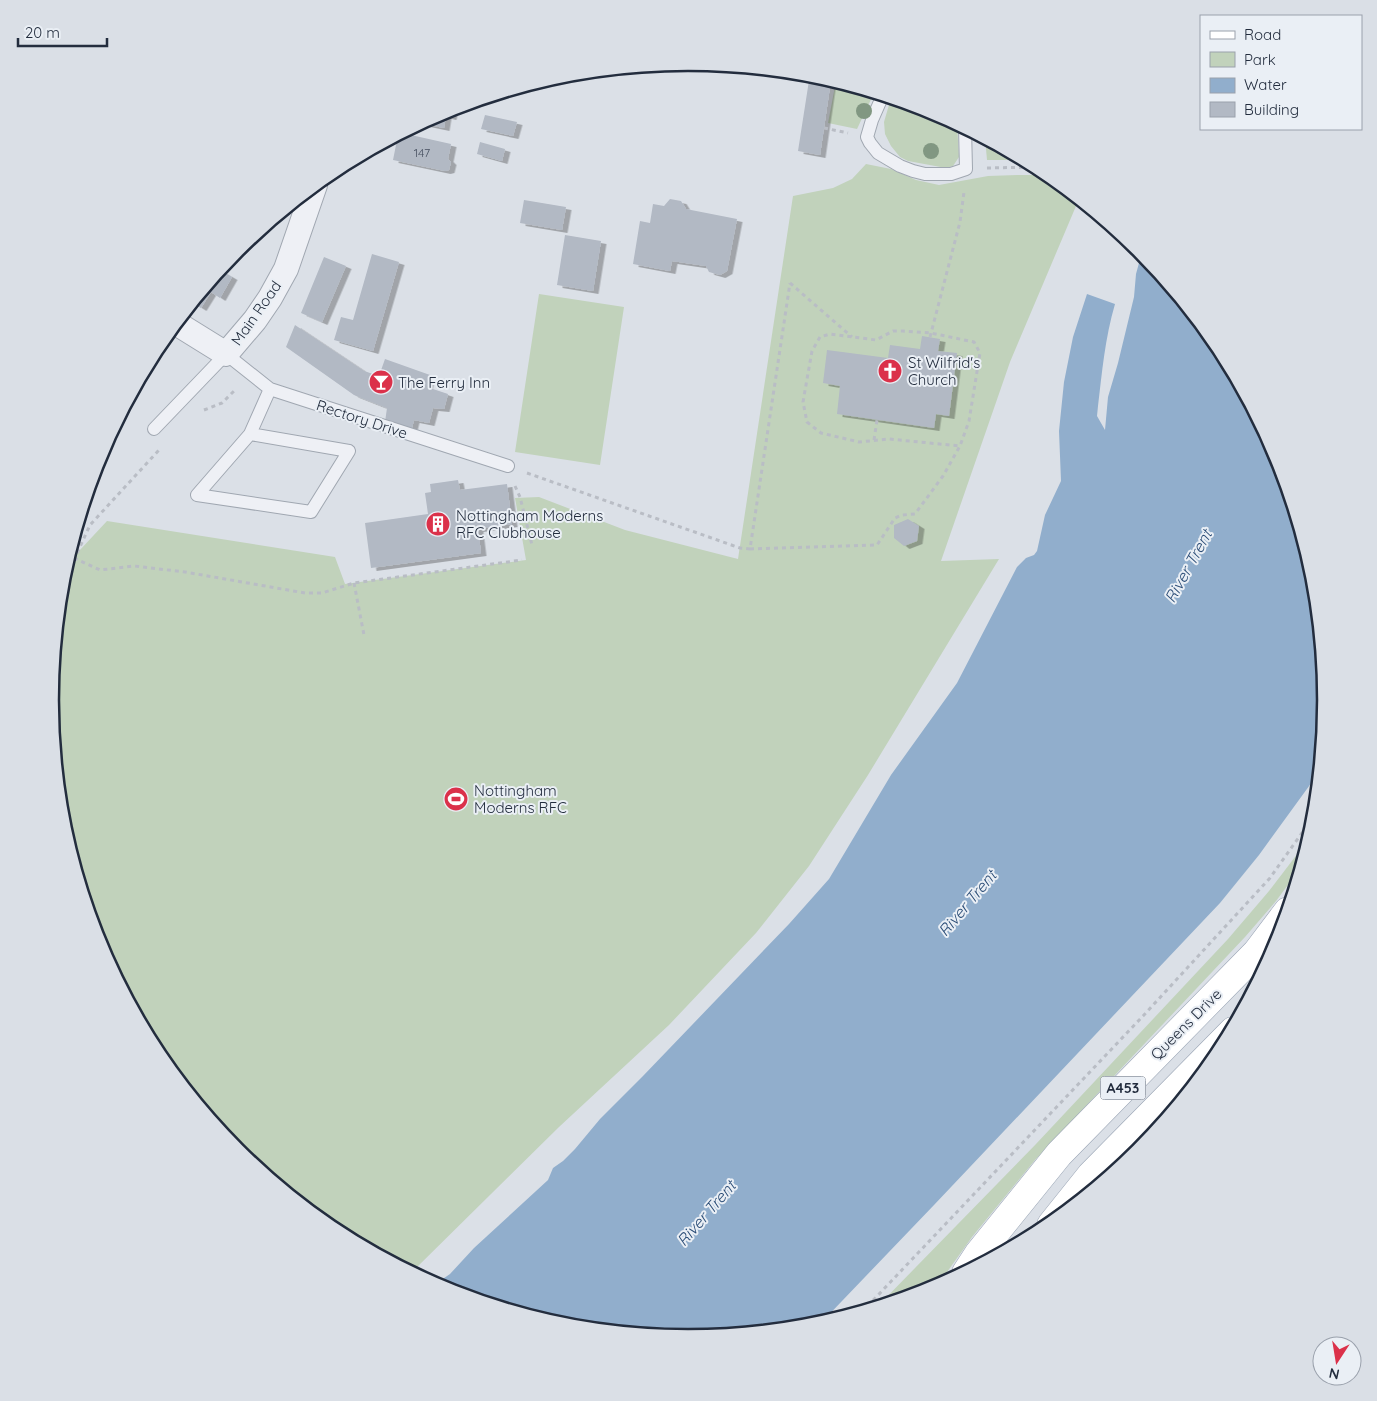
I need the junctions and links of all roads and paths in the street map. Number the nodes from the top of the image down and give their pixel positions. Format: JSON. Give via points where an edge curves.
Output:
{"nodes":[{"id":1,"x":881,"y":101,"type":"edge"},
{"id":2,"x":965,"y":135,"type":"edge"},
{"id":3,"x":1016,"y":168,"type":"junction"},
{"id":4,"x":1023,"y":168,"type":"edge"},
{"id":5,"x":966,"y":169,"type":"junction"},
{"id":6,"x":1017,"y":175,"type":"dead end"},
{"id":7,"x":311,"y":197,"type":"edge"},
{"id":8,"x":182,"y":327,"type":"edge"},
{"id":9,"x":931,"y":335,"type":"junction"},
{"id":10,"x":853,"y":338,"type":"junction"},
{"id":11,"x":226,"y":354,"type":"junction"},
{"id":12,"x":250,"y":373,"type":"junction"},
{"id":13,"x":270,"y":389,"type":"junction"},
{"id":14,"x":196,"y":414,"type":"dead end"},
{"id":15,"x":877,"y":420,"type":"dead end"},
{"id":16,"x":154,"y":428,"type":"dead end"},
{"id":17,"x":250,"y":434,"type":"junction"},
{"id":18,"x":874,"y":440,"type":"junction"},
{"id":19,"x":164,"y":445,"type":"dead end"},
{"id":20,"x":960,"y":446,"type":"junction"},
{"id":21,"x":508,"y":466,"type":"junction"},
{"id":22,"x":532,"y":545,"type":"dead end"},
{"id":23,"x":750,"y":549,"type":"junction"},
{"id":24,"x":77,"y":552,"type":"edge"},
{"id":25,"x":75,"y":559,"type":"edge"},
{"id":26,"x":522,"y":560,"type":"dead end"},
{"id":27,"x":354,"y":583,"type":"junction"},
{"id":28,"x":364,"y":635,"type":"dead end"},
{"id":29,"x":1305,"y":829,"type":"edge"},
{"id":30,"x":1275,"y":929,"type":"edge"},
{"id":31,"x":1208,"y":1055,"type":"edge"},
{"id":32,"x":1071,"y":1201,"type":"edge"},
{"id":33,"x":973,"y":1262,"type":"edge"},
{"id":34,"x":870,"y":1303,"type":"edge"}],
"edges":[{"from":1,"to":5,"type":"lane","via":[[868,137],[878,153],[900,166],[924,174],[951,174]]},
{"from":2,"to":5,"type":"lane"},
{"from":3,"to":4,"type":"path"},
{"from":3,"to":5,"type":"path"},
{"from":3,"to":6,"type":"path"},
{"from":5,"to":9,"type":"path","via":[[960,222]]},
{"from":7,"to":11,"type":"street","name":"Main Road","via":[[286,269],[255,320]]},
{"from":8,"to":11,"type":"street"},
{"from":9,"to":10,"type":"path","via":[[893,331],[876,340]]},
{"from":9,"to":20,"type":"path","via":[[974,342],[980,353],[969,421]]},
{"from":10,"to":18,"type":"path","via":[[830,334],[820,337],[812,351],[803,402],[807,422],[821,434],[859,442]]},
{"from":10,"to":23,"type":"path","via":[[790,283]]},
{"from":11,"to":12,"type":"lane","name":"Rectory Drive"},
{"from":11,"to":16,"type":"lane"},
{"from":12,"to":13,"type":"lane","name":"Rectory Drive"},
{"from":12,"to":14,"type":"path","via":[[222,403]]},
{"from":13,"to":17,"type":"lane"},
{"from":13,"to":21,"type":"lane","name":"Rectory Drive"},
{"from":15,"to":18,"type":"path"},
{"from":17,"to":17,"type":"lane","via":[[304,443],[349,451],[311,512],[196,495]]},
{"from":18,"to":20,"type":"path"},
{"from":19,"to":24,"type":"path","via":[[90,525]]},
{"from":20,"to":23,"type":"path","via":[[944,476],[915,514],[895,518],[878,545]]},
{"from":21,"to":22,"type":"path"},
{"from":21,"to":23,"type":"path"},
{"from":25,"to":27,"type":"path","via":[[100,570],[134,566],[305,593],[322,593]]},
{"from":26,"to":27,"type":"path"},
{"from":27,"to":28,"type":"path"},
{"from":29,"to":34,"type":"path","via":[[1270,878]]},
{"from":30,"to":33,"type":"main road","name":"Queens Drive","number":"A453","via":[[1257,952],[1059,1154]]},
{"from":31,"to":32,"type":"main road","number":"A453","via":[[1091,1175]]}]}
